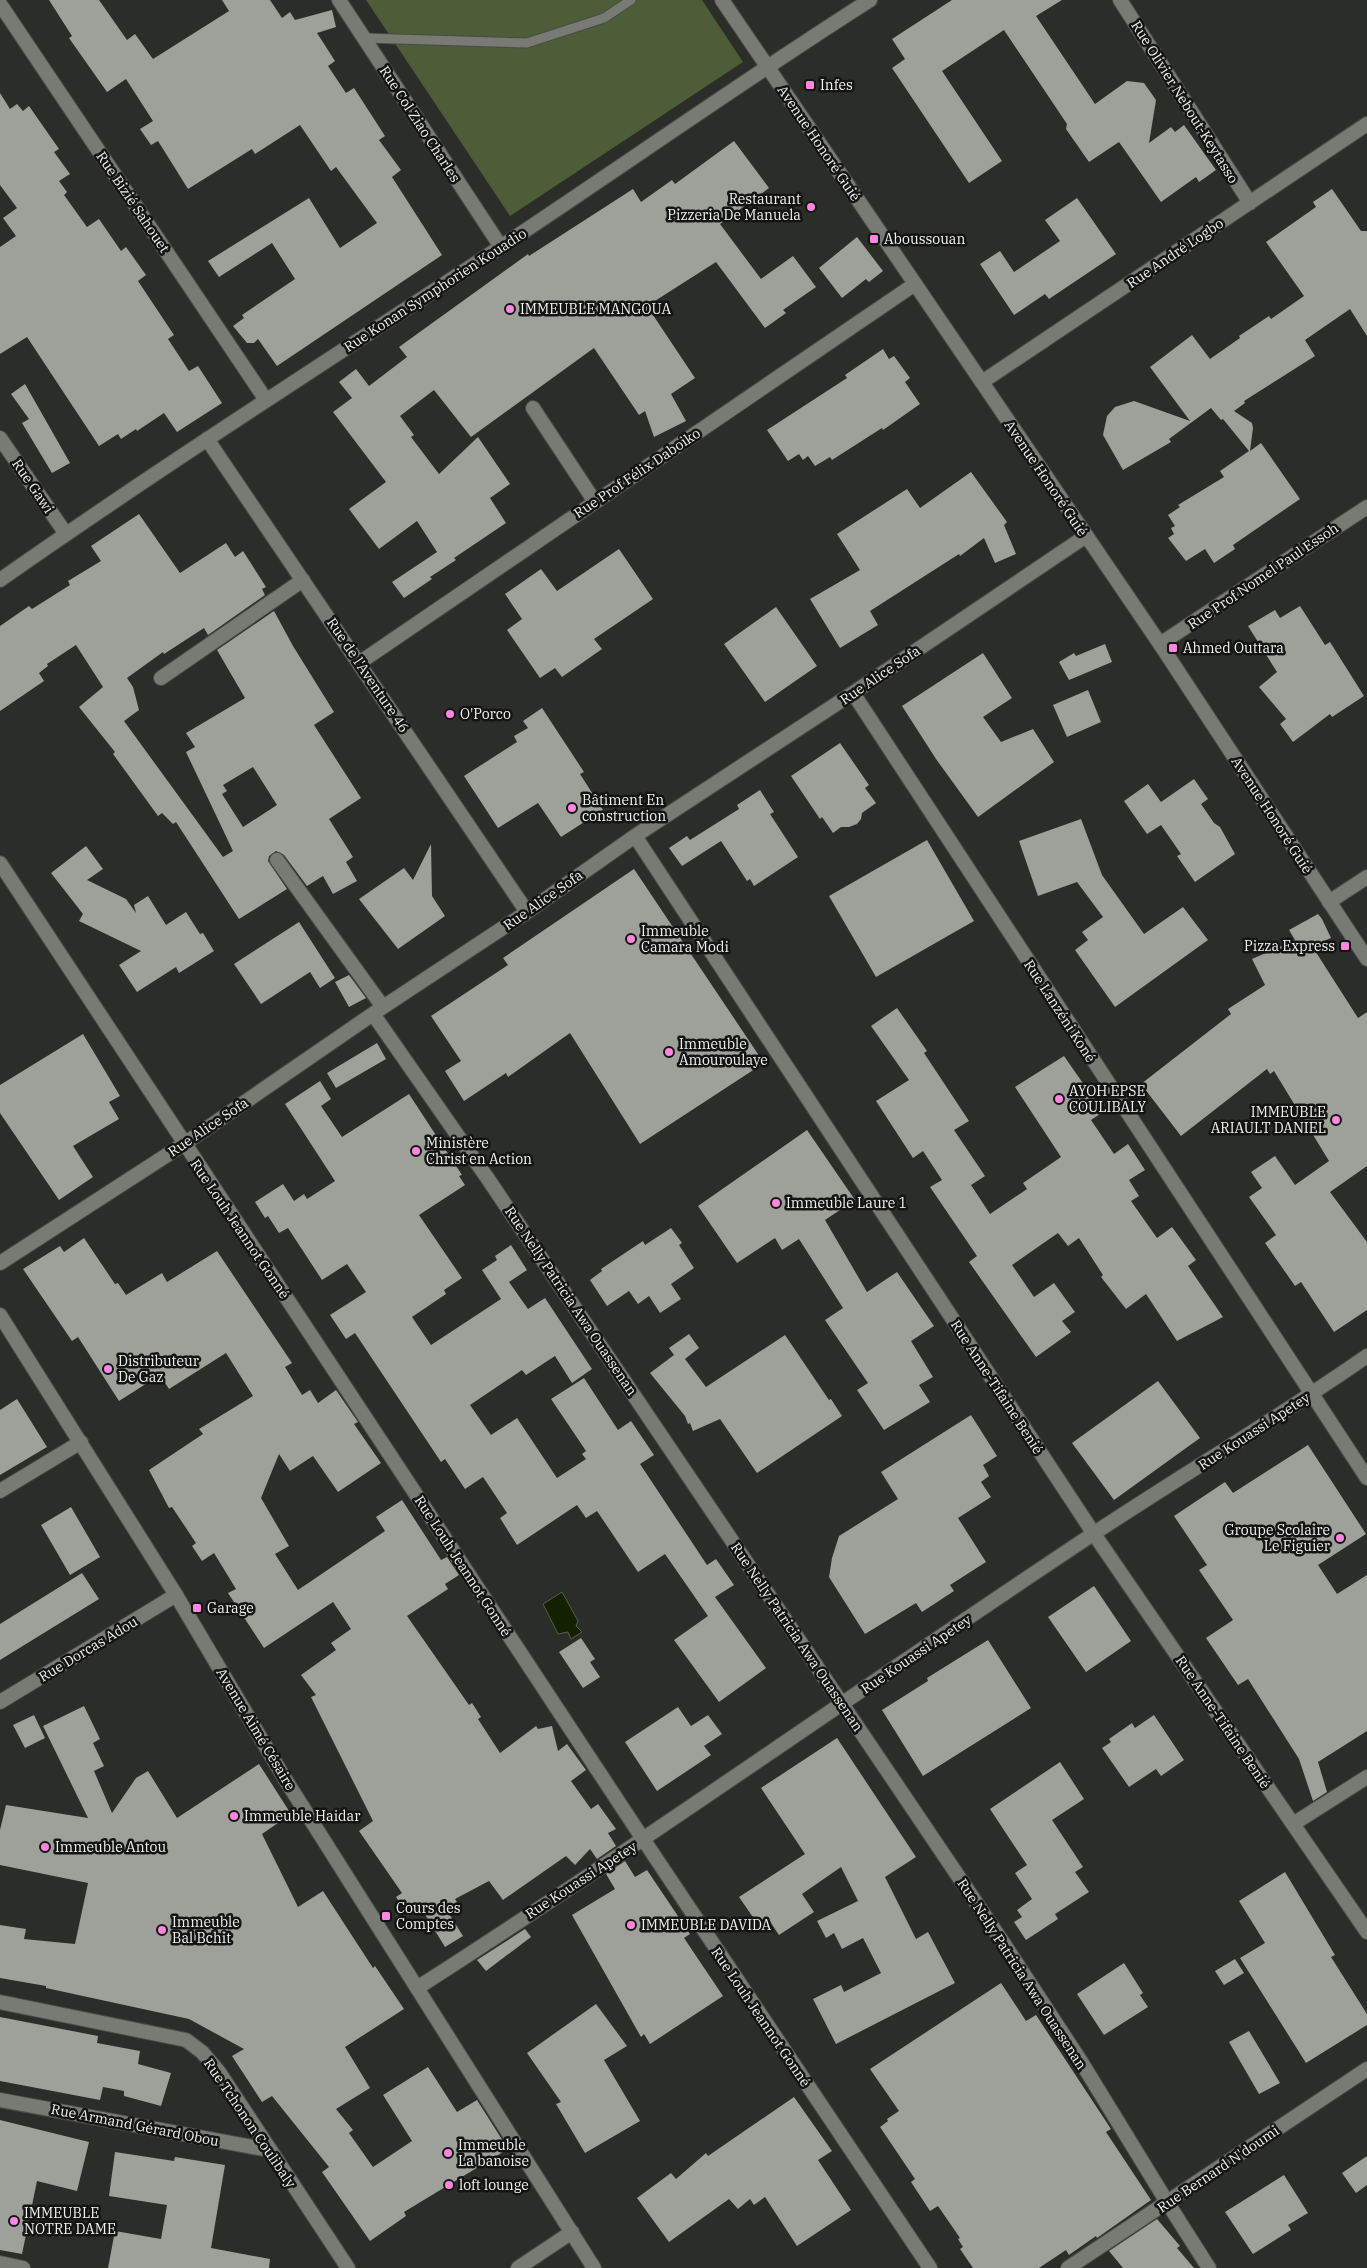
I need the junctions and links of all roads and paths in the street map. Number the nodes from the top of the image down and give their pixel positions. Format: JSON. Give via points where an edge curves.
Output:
{"nodes":[{"id":1,"x":339,"y":0,"type":"edge"},
{"id":2,"x":631,"y":0,"type":"edge"},
{"id":3,"x":722,"y":0,"type":"edge"},
{"id":4,"x":870,"y":0,"type":"edge"},
{"id":5,"x":1120,"y":0,"type":"edge"},
{"id":6,"x":0,"y":4,"type":"edge"},
{"id":7,"x":364,"y":38,"type":"junction"},
{"id":8,"x":767,"y":65,"type":"junction"},
{"id":9,"x":1367,"y":124,"type":"edge"},
{"id":10,"x":1250,"y":203,"type":"junction"},
{"id":11,"x":500,"y":247,"type":"junction"},
{"id":12,"x":915,"y":284,"type":"junction"},
{"id":13,"x":982,"y":382,"type":"junction"},
{"id":14,"x":266,"y":400,"type":"junction"},
{"id":15,"x":533,"y":408,"type":"dead end"},
{"id":16,"x":0,"y":438,"type":"edge"},
{"id":17,"x":207,"y":439,"type":"junction"},
{"id":18,"x":595,"y":502,"type":"junction"},
{"id":19,"x":1367,"y":507,"type":"edge"},
{"id":20,"x":66,"y":534,"type":"junction"},
{"id":21,"x":1086,"y":536,"type":"junction"},
{"id":22,"x":0,"y":580,"type":"edge"},
{"id":23,"x":303,"y":580,"type":"junction"},
{"id":24,"x":1160,"y":644,"type":"junction"},
{"id":25,"x":359,"y":663,"type":"junction"},
{"id":26,"x":162,"y":678,"type":"dead end"},
{"id":27,"x":852,"y":693,"type":"junction"},
{"id":28,"x":635,"y":836,"type":"junction"},
{"id":29,"x":277,"y":860,"type":"dead end"},
{"id":30,"x":0,"y":862,"type":"edge"},
{"id":31,"x":1367,"y":877,"type":"edge"},
{"id":32,"x":1329,"y":902,"type":"junction"},
{"id":33,"x":527,"y":912,"type":"junction"},
{"id":34,"x":1367,"y":959,"type":"edge"},
{"id":35,"x":378,"y":1011,"type":"junction"},
{"id":36,"x":184,"y":1144,"type":"junction"},
{"id":37,"x":0,"y":1263,"type":"edge"},
{"id":38,"x":0,"y":1315,"type":"edge"},
{"id":39,"x":1367,"y":1356,"type":"edge"},
{"id":40,"x":1312,"y":1394,"type":"junction"},
{"id":41,"x":81,"y":1442,"type":"junction"},
{"id":42,"x":1367,"y":1478,"type":"edge"},
{"id":43,"x":0,"y":1491,"type":"edge"},
{"id":44,"x":1094,"y":1534,"type":"junction"},
{"id":45,"x":176,"y":1595,"type":"junction"},
{"id":46,"x":0,"y":1702,"type":"edge"},
{"id":47,"x":842,"y":1705,"type":"junction"},
{"id":48,"x":1367,"y":1777,"type":"edge"},
{"id":49,"x":1293,"y":1824,"type":"junction"},
{"id":50,"x":642,"y":1839,"type":"junction"},
{"id":51,"x":1367,"y":1932,"type":"edge"},
{"id":52,"x":417,"y":1988,"type":"junction"},
{"id":53,"x":0,"y":2002,"type":"edge"},
{"id":54,"x":1367,"y":2069,"type":"edge"},
{"id":55,"x":0,"y":2100,"type":"edge"},
{"id":56,"x":269,"y":2150,"type":"junction"},
{"id":57,"x":1166,"y":2202,"type":"junction"},
{"id":58,"x":572,"y":2232,"type":"junction"},
{"id":59,"x":0,"y":2263,"type":"edge"},
{"id":60,"x":23,"y":2268,"type":"edge"},
{"id":61,"x":348,"y":2268,"type":"edge"},
{"id":62,"x":518,"y":2268,"type":"edge"},
{"id":63,"x":594,"y":2268,"type":"edge"},
{"id":64,"x":930,"y":2268,"type":"edge"},
{"id":65,"x":1068,"y":2268,"type":"edge"},
{"id":66,"x":1209,"y":2268,"type":"edge"}],
"edges":[{"from":1,"to":7,"type":"street","name":"Rue Col Ziao Charles"},
{"from":2,"to":7,"type":"lane","via":[[604,18],[528,43]]},
{"from":3,"to":8,"type":"street","name":"Avenue Honoré Guié"},
{"from":4,"to":8,"type":"street","name":"Rue Konan Symphorien Kouadio"},
{"from":5,"to":10,"type":"street","name":"Rue Olivier Nebout-Keytasso"},
{"from":6,"to":14,"type":"street","name":"Rue Bizié Sahouet"},
{"from":7,"to":11,"type":"street","name":"Rue Col Ziao Charles"},
{"from":8,"to":11,"type":"street","name":"Rue Konan Symphorien Kouadio"},
{"from":8,"to":12,"type":"street","name":"Avenue Honoré Guié"},
{"from":9,"to":10,"type":"street","name":"Rue André Logbo"},
{"from":10,"to":13,"type":"street","name":"Rue André Logbo"},
{"from":11,"to":14,"type":"street","name":"Rue Konan Symphorien Kouadio"},
{"from":12,"to":13,"type":"street","name":"Avenue Honoré Guié"},
{"from":12,"to":18,"type":"street","name":"Rue Prof Félix Daboiko"},
{"from":13,"to":21,"type":"street","name":"Avenue Honoré Guié"},
{"from":14,"to":17,"type":"street","name":"Rue Konan Symphorien Kouadio"},
{"from":15,"to":18,"type":"street"},
{"from":16,"to":20,"type":"street","name":"Rue Gawi"},
{"from":17,"to":20,"type":"street","name":"Rue Konan Symphorien Kouadio"},
{"from":17,"to":23,"type":"street","name":"Rue de l'Aventure 46"},
{"from":18,"to":25,"type":"street","name":"Rue Prof Félix Daboiko"},
{"from":19,"to":24,"type":"street","name":"Rue Prof Nomel Paul Essoh"},
{"from":20,"to":22,"type":"street","name":"Rue Konan Symphorien Kouadio"},
{"from":21,"to":24,"type":"street","name":"Avenue Honoré Guié"},
{"from":21,"to":27,"type":"street","name":"Rue Alice Sofa"},
{"from":23,"to":25,"type":"street","name":"Rue de l'Aventure 46"},
{"from":23,"to":26,"type":"street"},
{"from":24,"to":32,"type":"street","name":"Avenue Honoré Guié"},
{"from":25,"to":33,"type":"street","name":"Rue de l'Aventure 46"},
{"from":27,"to":28,"type":"street","name":"Rue Alice Sofa"},
{"from":27,"to":40,"type":"street","name":"Rue Lanzéni Koné"},
{"from":28,"to":33,"type":"street","name":"Rue Alice Sofa"},
{"from":28,"to":44,"type":"street","name":"Rue Anne-Tifaine Benié"},
{"from":29,"to":35,"type":"street","name":"Rue Nelly Patricia Awa Ouassenan"},
{"from":30,"to":36,"type":"street","name":"Rue Louh Jeannot Gonné"},
{"from":31,"to":32,"type":"street"},
{"from":32,"to":34,"type":"street","name":"Avenue Honoré Guié"},
{"from":33,"to":35,"type":"street","name":"Rue Alice Sofa"},
{"from":35,"to":36,"type":"street","name":"Rue Alice Sofa"},
{"from":35,"to":47,"type":"street","name":"Rue Nelly Patricia Awa Ouassenan"},
{"from":36,"to":37,"type":"street","name":"Rue Alice Sofa"},
{"from":36,"to":50,"type":"street","name":"Rue Louh Jeannot Gonné"},
{"from":38,"to":41,"type":"street","name":"Avenue Aimé Césaire"},
{"from":39,"to":40,"type":"street","name":"Rue Kouassi Apetey"},
{"from":40,"to":42,"type":"street","name":"Rue Lanzéni Koné"},
{"from":40,"to":44,"type":"street","name":"Rue Kouassi Apetey"},
{"from":41,"to":43,"type":"street"},
{"from":41,"to":45,"type":"street","name":"Avenue Aimé Césaire"},
{"from":44,"to":47,"type":"street","name":"Rue Kouassi Apetey"},
{"from":44,"to":49,"type":"street","name":"Rue Anne-Tifaine Benié"},
{"from":45,"to":46,"type":"street","name":"Rue Dorcas Adou"},
{"from":45,"to":52,"type":"street","name":"Avenue Aimé Césaire","via":[[285,1779]]},
{"from":47,"to":50,"type":"street","name":"Rue Kouassi Apetey"},
{"from":47,"to":57,"type":"street","name":"Rue Nelly Patricia Awa Ouassenan","via":[[1075,2052]]},
{"from":48,"to":49,"type":"street"},
{"from":49,"to":51,"type":"street","name":"Rue Anne-Tifaine Benié"},
{"from":50,"to":52,"type":"street","name":"Rue Kouassi Apetey"},
{"from":50,"to":64,"type":"street","name":"Rue Louh Jeannot Gonné"},
{"from":52,"to":58,"type":"street","name":"Avenue Aimé Césaire"},
{"from":53,"to":56,"type":"street","name":"Rue Tchonon Coulibaly","via":[[186,2040],[202,2052],[219,2072]]},
{"from":54,"to":57,"type":"street","name":"Rue Bernard N'doumi"},
{"from":55,"to":56,"type":"street","name":"Rue Armand Gérard Obou"},
{"from":56,"to":61,"type":"street","name":"Rue Tchonon Coulibaly"},
{"from":57,"to":65,"type":"street","name":"Rue Bernard N'doumi"},
{"from":57,"to":66,"type":"street","name":"Rue Nelly Patricia Awa Ouassenan"},
{"from":58,"to":62,"type":"street"},
{"from":58,"to":63,"type":"street","name":"Avenue Aimé Césaire"},
{"from":59,"to":60,"type":"street"}]}
